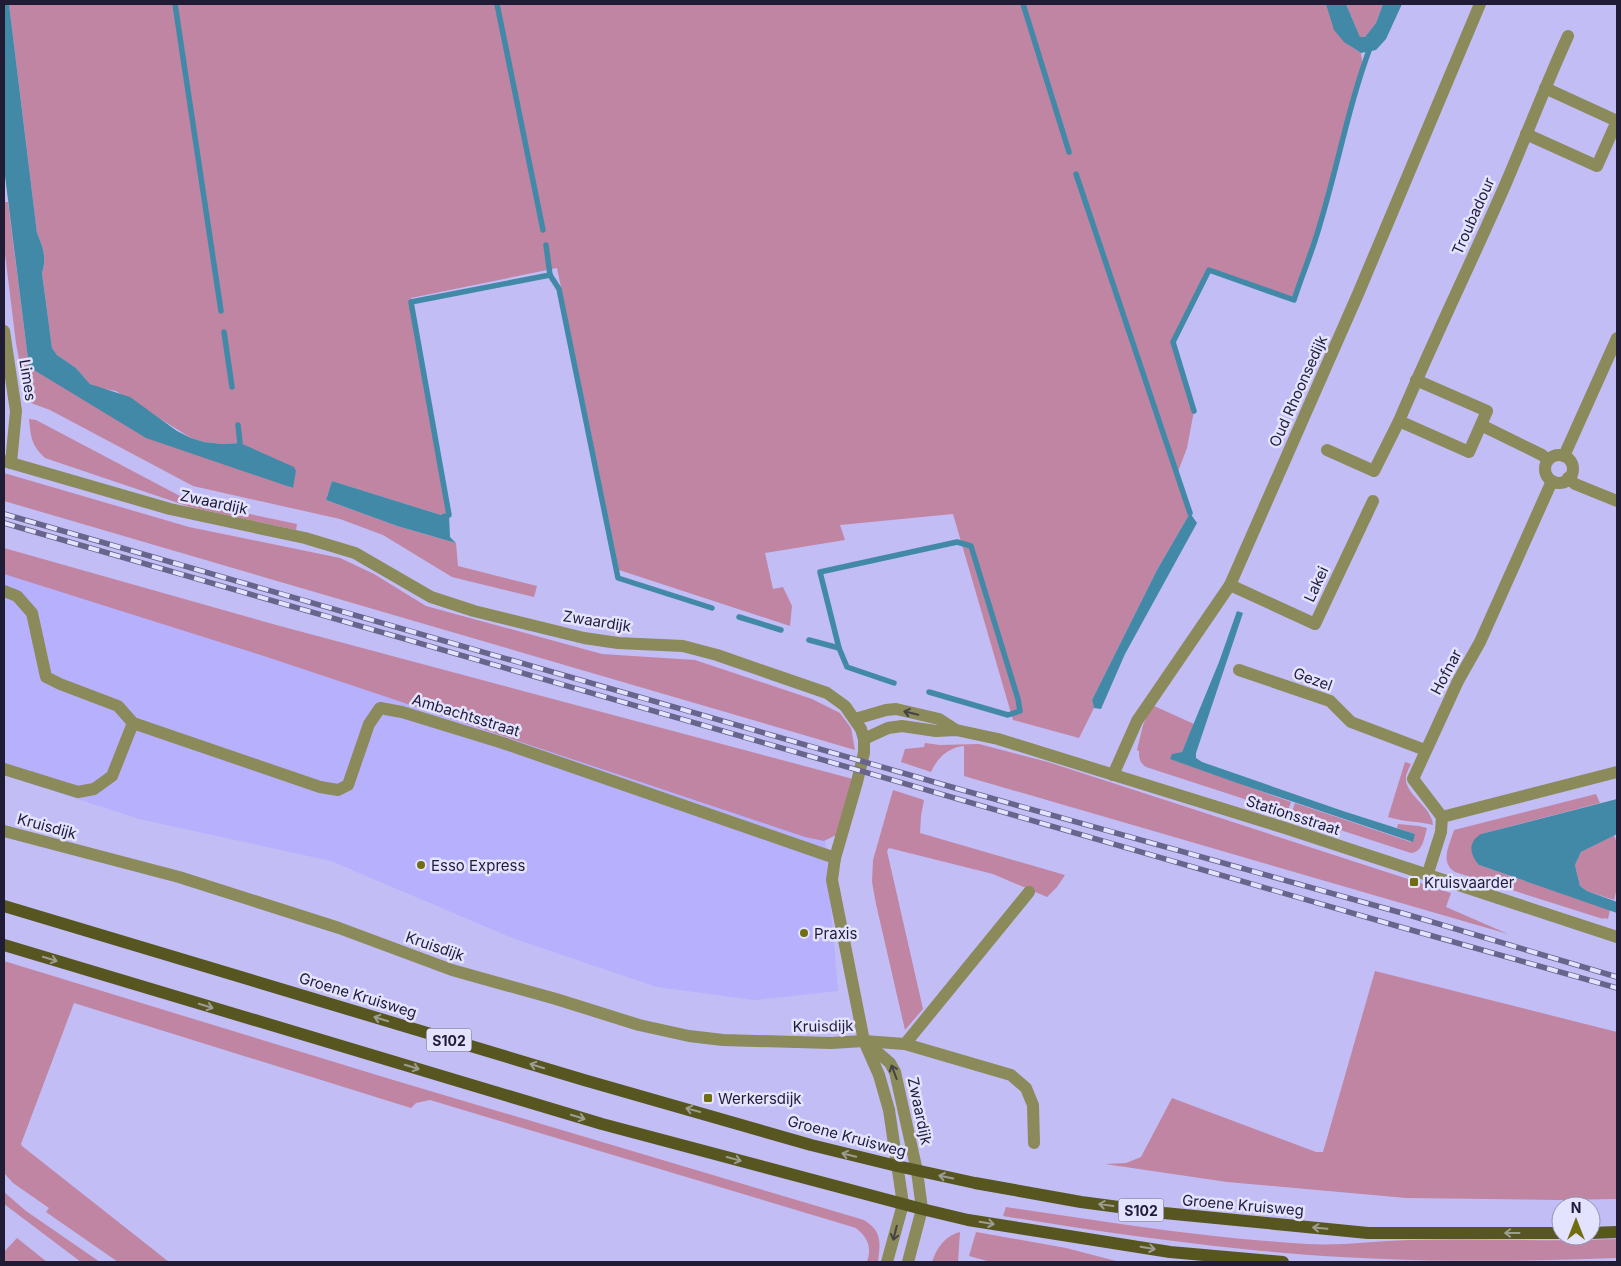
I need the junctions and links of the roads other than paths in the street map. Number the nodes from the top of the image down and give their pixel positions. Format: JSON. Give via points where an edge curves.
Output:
{"nodes":[{"id":1,"x":1480,"y":4,"type":"edge"},
{"id":2,"x":1568,"y":36,"type":"dead end"},
{"id":3,"x":1545,"y":88,"type":"junction"},
{"id":4,"x":1615,"y":131,"type":"edge"},
{"id":5,"x":1526,"y":134,"type":"junction"},
{"id":6,"x":4,"y":331,"type":"edge"},
{"id":7,"x":1617,"y":338,"type":"edge"},
{"id":8,"x":1416,"y":380,"type":"junction"},
{"id":9,"x":1398,"y":421,"type":"junction"},
{"id":10,"x":1481,"y":425,"type":"junction"},
{"id":11,"x":1327,"y":450,"type":"dead end"},
{"id":12,"x":1564,"y":456,"type":"junction"},
{"id":13,"x":1548,"y":460,"type":"junction"},
{"id":14,"x":8,"y":462,"type":"edge"},
{"id":15,"x":1568,"y":478,"type":"junction"},
{"id":16,"x":1552,"y":481,"type":"junction"},
{"id":17,"x":1373,"y":501,"type":"dead end"},
{"id":18,"x":1617,"y":501,"type":"edge"},
{"id":19,"x":1230,"y":586,"type":"junction"},
{"id":20,"x":4,"y":591,"type":"edge"},
{"id":21,"x":1239,"y":670,"type":"dead end"},
{"id":22,"x":855,"y":719,"type":"junction"},
{"id":23,"x":132,"y":723,"type":"junction"},
{"id":24,"x":956,"y":730,"type":"junction"},
{"id":25,"x":864,"y":739,"type":"junction"},
{"id":26,"x":1425,"y":750,"type":"junction"},
{"id":27,"x":4,"y":769,"type":"edge"},
{"id":28,"x":1617,"y":772,"type":"edge"},
{"id":29,"x":1113,"y":775,"type":"junction"},
{"id":30,"x":1442,"y":817,"type":"junction"},
{"id":31,"x":4,"y":831,"type":"edge"},
{"id":32,"x":835,"y":858,"type":"junction"},
{"id":33,"x":1427,"y":876,"type":"junction"},
{"id":34,"x":1030,"y":892,"type":"dead end"},
{"id":35,"x":4,"y":906,"type":"edge"},
{"id":36,"x":1617,"y":937,"type":"edge"},
{"id":37,"x":4,"y":945,"type":"edge"},
{"id":38,"x":864,"y":1041,"type":"junction"},
{"id":39,"x":902,"y":1044,"type":"junction"},
{"id":40,"x":1034,"y":1143,"type":"dead end"},
{"id":41,"x":897,"y":1166,"type":"junction"},
{"id":42,"x":917,"y":1171,"type":"junction"},
{"id":43,"x":903,"y":1204,"type":"junction"},
{"id":44,"x":922,"y":1209,"type":"junction"},
{"id":45,"x":1617,"y":1232,"type":"edge"},
{"id":46,"x":1551,"y":1233,"type":"edge"},
{"id":47,"x":1601,"y":1233,"type":"edge"},
{"id":48,"x":887,"y":1262,"type":"edge"},
{"id":49,"x":908,"y":1262,"type":"edge"},
{"id":50,"x":1282,"y":1262,"type":"edge"}],
"edges":[{"from":1,"to":19,"type":"street","name":"Oud Rhoonsedijk"},
{"from":2,"to":3,"type":"street","name":"Troubadour"},
{"from":3,"to":4,"type":"street","via":[[1617,121]]},
{"from":3,"to":5,"type":"street","name":"Troubadour"},
{"from":4,"to":5,"type":"street","via":[[1597,166]]},
{"from":5,"to":8,"type":"street","name":"Troubadour"},
{"from":6,"to":14,"type":"street","name":"Limes","via":[[16,411]]},
{"from":7,"to":12,"type":"street"},
{"from":8,"to":9,"type":"street","name":"Troubadour"},
{"from":8,"to":10,"type":"street","via":[[1487,411]]},
{"from":9,"to":10,"type":"street","via":[[1469,452]]},
{"from":9,"to":11,"type":"street","name":"Troubadour","via":[[1374,471]]},
{"from":10,"to":13,"type":"street"},
{"from":12,"to":13,"type":"street","via":[[1553,456]]},
{"from":12,"to":15,"type":"street","via":[[1571,463]]},
{"from":13,"to":16,"type":"street","via":[[1545,472]]},
{"from":14,"to":22,"type":"street","name":"Zwaardijk","via":[[170,509],[305,538],[355,553],[431,596],[474,611],[584,638],[683,646],[717,654],[827,693],[845,706]]},
{"from":15,"to":16,"type":"street","via":[[1563,482]]},
{"from":15,"to":18,"type":"street"},
{"from":16,"to":26,"type":"street","name":"Hofnar","via":[[1480,642]]},
{"from":17,"to":19,"type":"street","name":"Lakei","via":[[1315,624]]},
{"from":19,"to":29,"type":"street","name":"Oud Rhoonsedijk","via":[[1137,722]]},
{"from":20,"to":23,"type":"street","name":"Ambachtsstraat","via":[[17,596],[32,613],[46,677],[118,706]]},
{"from":21,"to":26,"type":"street","name":"Gezel","via":[[1330,701],[1351,722]]},
{"from":24,"to":22,"type":"street","name":"Stationsstraat","one_way":true,"via":[[939,719],[896,709]]},
{"from":22,"to":25,"type":"street","name":"Zwaardijk"},
{"from":23,"to":27,"type":"street","via":[[112,776],[94,789],[78,792]]},
{"from":23,"to":32,"type":"street","name":"Ambachtsstraat","via":[[320,787],[338,790],[348,785],[369,724],[380,708],[402,712],[503,743]]},
{"from":24,"to":25,"type":"street","name":"Stationsstraat","via":[[902,726],[888,728]]},
{"from":24,"to":29,"type":"street","name":"Stationsstraat","via":[[1029,747]]},
{"from":25,"to":32,"type":"street","name":"Zwaardijk","via":[[857,782]]},
{"from":26,"to":30,"type":"street","name":"Hofnar","via":[[1414,779]]},
{"from":28,"to":30,"type":"street"},
{"from":29,"to":33,"type":"street","name":"Stationsstraat"},
{"from":30,"to":33,"type":"street","via":[[1441,832]]},
{"from":31,"to":38,"type":"street","name":"Kruisdijk","via":[[179,877],[342,929],[452,970],[639,1025],[723,1040]]},
{"from":32,"to":38,"type":"street","name":"Zwaardijk","via":[[832,880]]},
{"from":33,"to":36,"type":"street","name":"Stationsstraat"},
{"from":34,"to":39,"type":"street"},
{"from":41,"to":35,"type":"main road","name":"Groene Kruisweg","number":"S102","one_way":true,"via":[[811,1145],[584,1080]]},
{"from":37,"to":43,"type":"main road","number":"S102","one_way":true,"via":[[602,1124]]},
{"from":38,"to":39,"type":"street","name":"Kruisdijk"},
{"from":38,"to":41,"type":"street","name":"Zwaardijk","via":[[879,1075],[889,1110]]},
{"from":42,"to":38,"type":"street","name":"Zwaardijk","one_way":true,"via":[[895,1072]]},
{"from":39,"to":40,"type":"street","via":[[1010,1075],[1026,1088],[1034,1105]]},
{"from":41,"to":42,"type":"main road","name":"Groene Kruisweg","number":"S102"},
{"from":41,"to":43,"type":"street","name":"Zwaardijk"},
{"from":42,"to":44,"type":"street","name":"Zwaardijk"},
{"from":46,"to":42,"type":"main road","name":"Groene Kruisweg","number":"S102","one_way":true,"via":[[1368,1233],[1184,1215],[1055,1197]]},
{"from":43,"to":44,"type":"main road","number":"S102"},
{"from":43,"to":48,"type":"street","one_way":true},
{"from":44,"to":49,"type":"street"},
{"from":44,"to":50,"type":"main road","number":"S102","one_way":true,"via":[[968,1220],[1170,1252]]},
{"from":45,"to":47,"type":"main road"}]}
